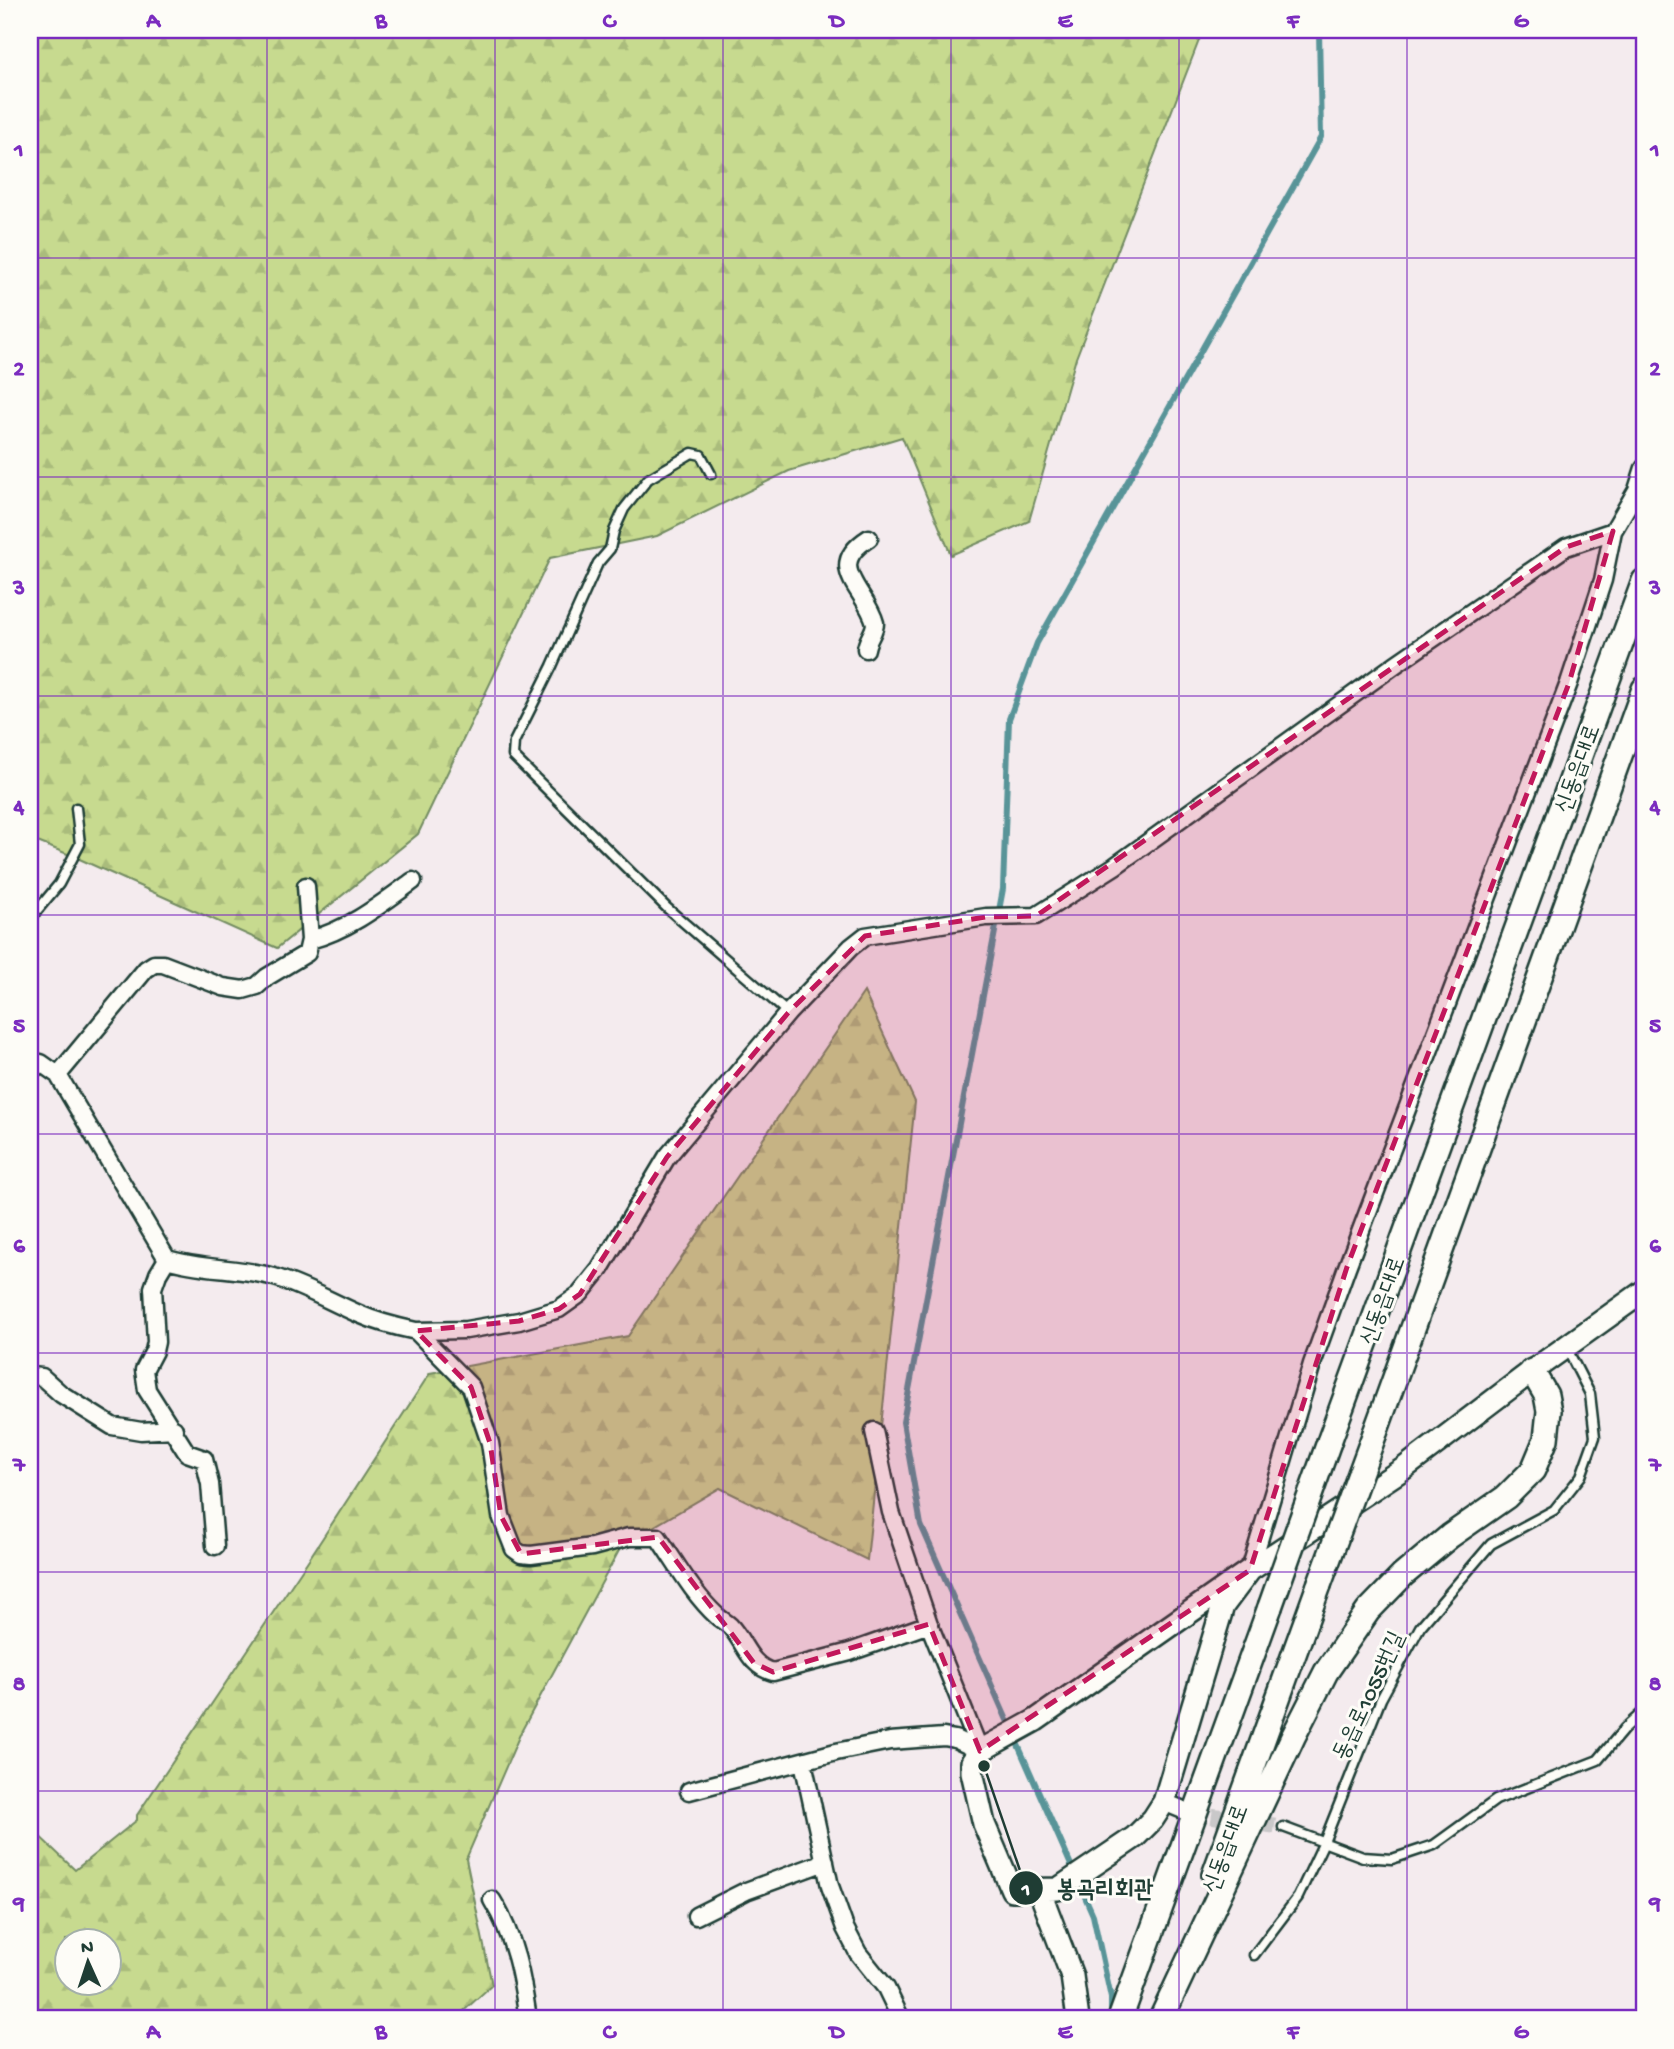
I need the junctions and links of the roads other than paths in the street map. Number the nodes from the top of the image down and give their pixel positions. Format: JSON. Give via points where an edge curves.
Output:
{"nodes":[{"id":1,"x":1644,"y":468,"type":"edge"},
{"id":2,"x":711,"y":474,"type":"dead end"},
{"id":3,"x":1613,"y":531,"type":"junction"},
{"id":4,"x":869,"y":538,"type":"dead end"},
{"id":5,"x":1644,"y":581,"type":"edge"},
{"id":6,"x":866,"y":649,"type":"dead end"},
{"id":7,"x":1644,"y":689,"type":"edge"},
{"id":8,"x":76,"y":808,"type":"dead end"},
{"id":9,"x":413,"y":881,"type":"dead end"},
{"id":10,"x":306,"y":887,"type":"dead end"},
{"id":11,"x":30,"y":919,"type":"edge"},
{"id":12,"x":310,"y":940,"type":"junction"},
{"id":13,"x":788,"y":1013,"type":"junction"},
{"id":14,"x":30,"y":1061,"type":"edge"},
{"id":15,"x":58,"y":1075,"type":"junction"},
{"id":16,"x":167,"y":1259,"type":"junction"},
{"id":17,"x":1644,"y":1291,"type":"edge"},
{"id":18,"x":416,"y":1331,"type":"junction"},
{"id":19,"x":1566,"y":1347,"type":"junction"},
{"id":20,"x":1532,"y":1371,"type":"junction"},
{"id":21,"x":30,"y":1377,"type":"edge"},
{"id":22,"x":174,"y":1429,"type":"junction"},
{"id":23,"x":874,"y":1431,"type":"dead end"},
{"id":24,"x":215,"y":1546,"type":"dead end"},
{"id":25,"x":1250,"y":1570,"type":"junction"},
{"id":26,"x":929,"y":1624,"type":"junction"},
{"id":27,"x":1644,"y":1711,"type":"edge"},
{"id":28,"x":986,"y":1749,"type":"junction"},
{"id":29,"x":803,"y":1762,"type":"junction"},
{"id":30,"x":689,"y":1791,"type":"dead end"},
{"id":31,"x":1164,"y":1802,"type":"junction"},
{"id":32,"x":1188,"y":1812,"type":"tunnel mouth"},
{"id":33,"x":1283,"y":1827,"type":"tunnel mouth"},
{"id":34,"x":1324,"y":1842,"type":"junction"},
{"id":35,"x":825,"y":1862,"type":"junction"},
{"id":36,"x":1049,"y":1889,"type":"junction"},
{"id":37,"x":492,"y":1900,"type":"dead end"},
{"id":38,"x":696,"y":1916,"type":"dead end"},
{"id":39,"x":1254,"y":1955,"type":"dead end"},
{"id":40,"x":528,"y":2019,"type":"edge"},
{"id":41,"x":901,"y":2019,"type":"edge"},
{"id":42,"x":1078,"y":2019,"type":"edge"},
{"id":43,"x":1120,"y":2019,"type":"edge"},
{"id":44,"x":1161,"y":2019,"type":"edge"}],
"edges":[{"from":1,"to":3,"type":"street"},
{"from":2,"to":13,"type":"lane","via":[[701,454],[692,453],[648,480],[624,509],[610,549],[597,563],[514,742],[513,756],[667,908]]},
{"from":3,"to":13,"type":"street","via":[[1566,547],[1115,866],[1036,916],[986,916],[865,936]]},
{"from":3,"to":25,"type":"street","via":[[1603,580],[1569,683],[1312,1364]]},
{"from":4,"to":6,"type":"street","via":[[850,552],[849,559],[852,579],[876,623]]},
{"from":5,"to":43,"type":"main road","name":"신동읍대로","bridge":true},
{"from":7,"to":44,"type":"main road","name":"신동읍대로","bridge":true},
{"from":8,"to":11,"type":"lane","via":[[80,844],[59,884]]},
{"from":9,"to":12,"type":"street","via":[[363,918]]},
{"from":10,"to":12,"type":"street"},
{"from":12,"to":15,"type":"street","via":[[307,953],[257,986],[243,990],[154,964]]},
{"from":13,"to":18,"type":"street","via":[[667,1157],[580,1294],[559,1309],[519,1321],[466,1330]]},
{"from":14,"to":15,"type":"street"},
{"from":15,"to":16,"type":"street"},
{"from":16,"to":18,"type":"street","via":[[276,1278],[359,1314]]},
{"from":16,"to":22,"type":"street","via":[[153,1288],[156,1342],[144,1370],[147,1390]]},
{"from":17,"to":19,"type":"street"},
{"from":18,"to":26,"type":"street","via":[[471,1387],[490,1443],[501,1516],[513,1549],[521,1554],[592,1547],[629,1537],[658,1537],[754,1663],[773,1672],[850,1652]]},
{"from":19,"to":20,"type":"street"},
{"from":19,"to":34,"type":"lane","name":"동읍로1055번길","via":[[1590,1394],[1595,1437],[1581,1476],[1554,1510],[1491,1544],[1420,1627],[1381,1699]]},
{"from":20,"to":25,"type":"street","via":[[1403,1469]]},
{"from":20,"to":44,"type":"main road","via":[[1549,1411],[1546,1439],[1533,1470],[1506,1497],[1403,1575],[1368,1611],[1333,1662]]},
{"from":21,"to":22,"type":"street","via":[[42,1377],[112,1426],[141,1431]]},
{"from":22,"to":24,"type":"street","via":[[187,1453],[204,1459]]},
{"from":23,"to":26,"type":"street","via":[[891,1512]]},
{"from":25,"to":28,"type":"street"},
{"from":25,"to":31,"type":"street","via":[[1223,1606]]},
{"from":26,"to":28,"type":"street"},
{"from":27,"to":34,"type":"lane","via":[[1598,1760],[1496,1800],[1434,1845],[1392,1859],[1363,1857]]},
{"from":28,"to":29,"type":"street","via":[[955,1739],[925,1737],[872,1744]]},
{"from":28,"to":36,"type":"street","via":[[972,1762],[972,1772],[984,1824],[1004,1875],[1012,1890]]},
{"from":29,"to":30,"type":"street"},
{"from":29,"to":35,"type":"street"},
{"from":31,"to":32,"type":"street"},
{"from":31,"to":36,"type":"street","via":[[1135,1837]]},
{"from":33,"to":34,"type":"lane"},
{"from":34,"to":39,"type":"lane","name":"동읍로1055번길","via":[[1298,1897]]},
{"from":35,"to":38,"type":"street","via":[[746,1891]]},
{"from":35,"to":41,"type":"street","via":[[845,1928]]},
{"from":36,"to":42,"type":"street","via":[[1072,1976]]},
{"from":37,"to":40,"type":"street","via":[[521,1972]]}]}
